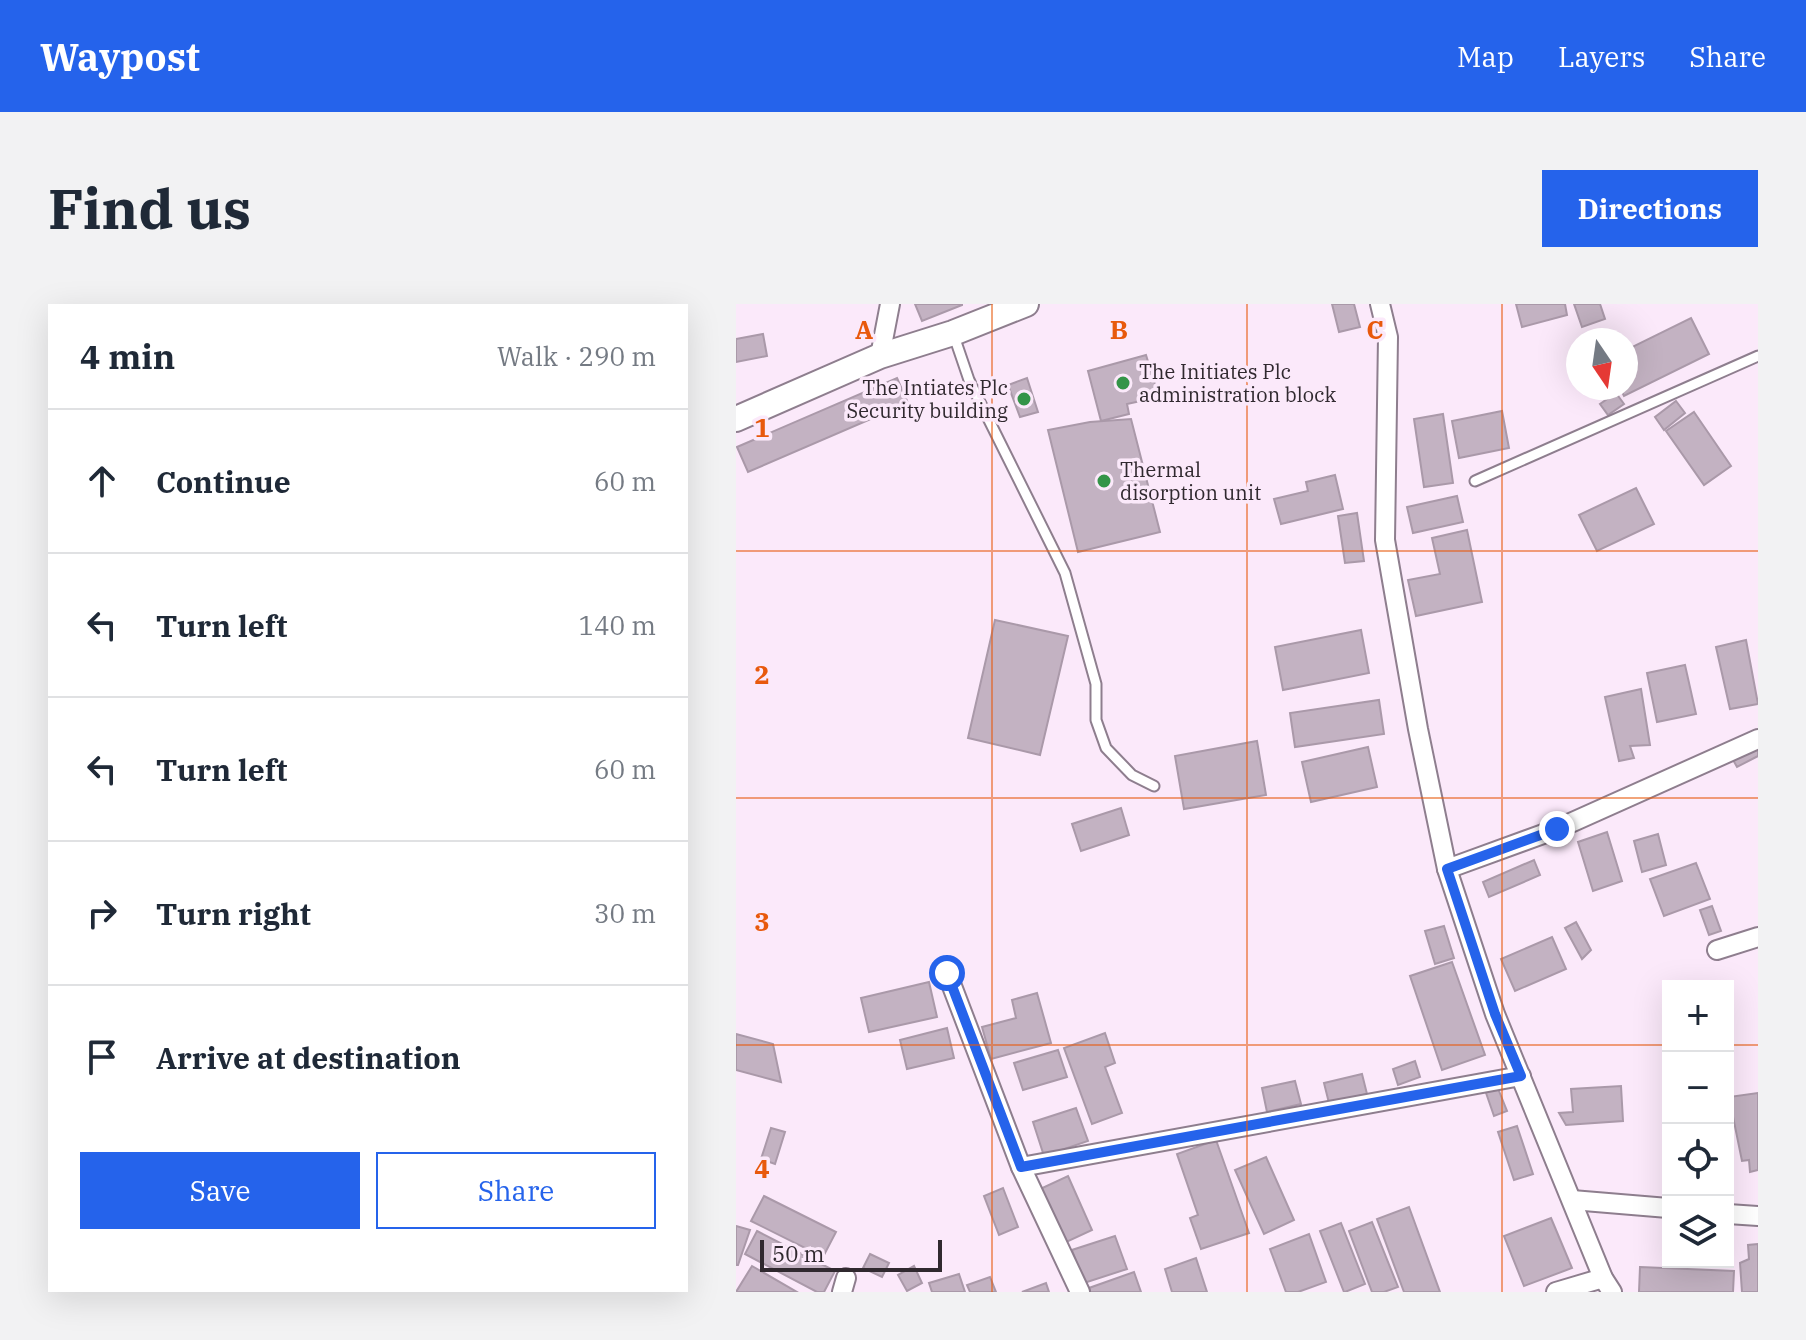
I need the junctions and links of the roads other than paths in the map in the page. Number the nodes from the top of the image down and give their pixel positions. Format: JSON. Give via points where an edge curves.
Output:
{"nodes":[{"id":1,"x":890,"y":304,"type":"edge"},
{"id":2,"x":1026,"y":304,"type":"edge"},
{"id":3,"x":1380,"y":304,"type":"edge"},
{"id":4,"x":953,"y":333,"type":"junction"},
{"id":5,"x":880,"y":356,"type":"junction"},
{"id":6,"x":1758,"y":356,"type":"edge"},
{"id":7,"x":736,"y":419,"type":"edge"},
{"id":8,"x":1475,"y":481,"type":"dead end"},
{"id":9,"x":1758,"y":739,"type":"edge"},
{"id":10,"x":1154,"y":786,"type":"dead end"},
{"id":11,"x":1447,"y":869,"type":"junction"},
{"id":12,"x":1758,"y":937,"type":"edge"},
{"id":13,"x":1717,"y":950,"type":"dead end"},
{"id":14,"x":947,"y":973,"type":"dead end"},
{"id":15,"x":1521,"y":1076,"type":"junction"},
{"id":16,"x":1021,"y":1167,"type":"junction"},
{"id":17,"x":1572,"y":1200,"type":"junction"},
{"id":18,"x":1662,"y":1208,"type":"edge"},
{"id":19,"x":1734,"y":1214,"type":"edge"},
{"id":20,"x":1758,"y":1216,"type":"edge"},
{"id":21,"x":1607,"y":1285,"type":"edge"},
{"id":22,"x":1080,"y":1292,"type":"edge"},
{"id":23,"x":1556,"y":1292,"type":"edge"}],
"edges":[{"from":1,"to":5,"type":"street"},
{"from":2,"to":4,"type":"street"},
{"from":3,"to":11,"type":"street","via":[[1388,337],[1385,540]]},
{"from":4,"to":5,"type":"street"},
{"from":4,"to":10,"type":"lane","via":[[969,380],[1065,573],[1096,684],[1096,720],[1106,748],[1132,775]]},
{"from":5,"to":7,"type":"street"},
{"from":6,"to":8,"type":"lane"},
{"from":9,"to":11,"type":"street","via":[[1557,829]]},
{"from":11,"to":15,"type":"street"},
{"from":12,"to":13,"type":"street"},
{"from":14,"to":16,"type":"street"},
{"from":15,"to":16,"type":"street"},
{"from":15,"to":17,"type":"street"},
{"from":16,"to":22,"type":"street"},
{"from":17,"to":18,"type":"street"},
{"from":17,"to":21,"type":"street"},
{"from":19,"to":20,"type":"street"},
{"from":21,"to":23,"type":"street"}]}
